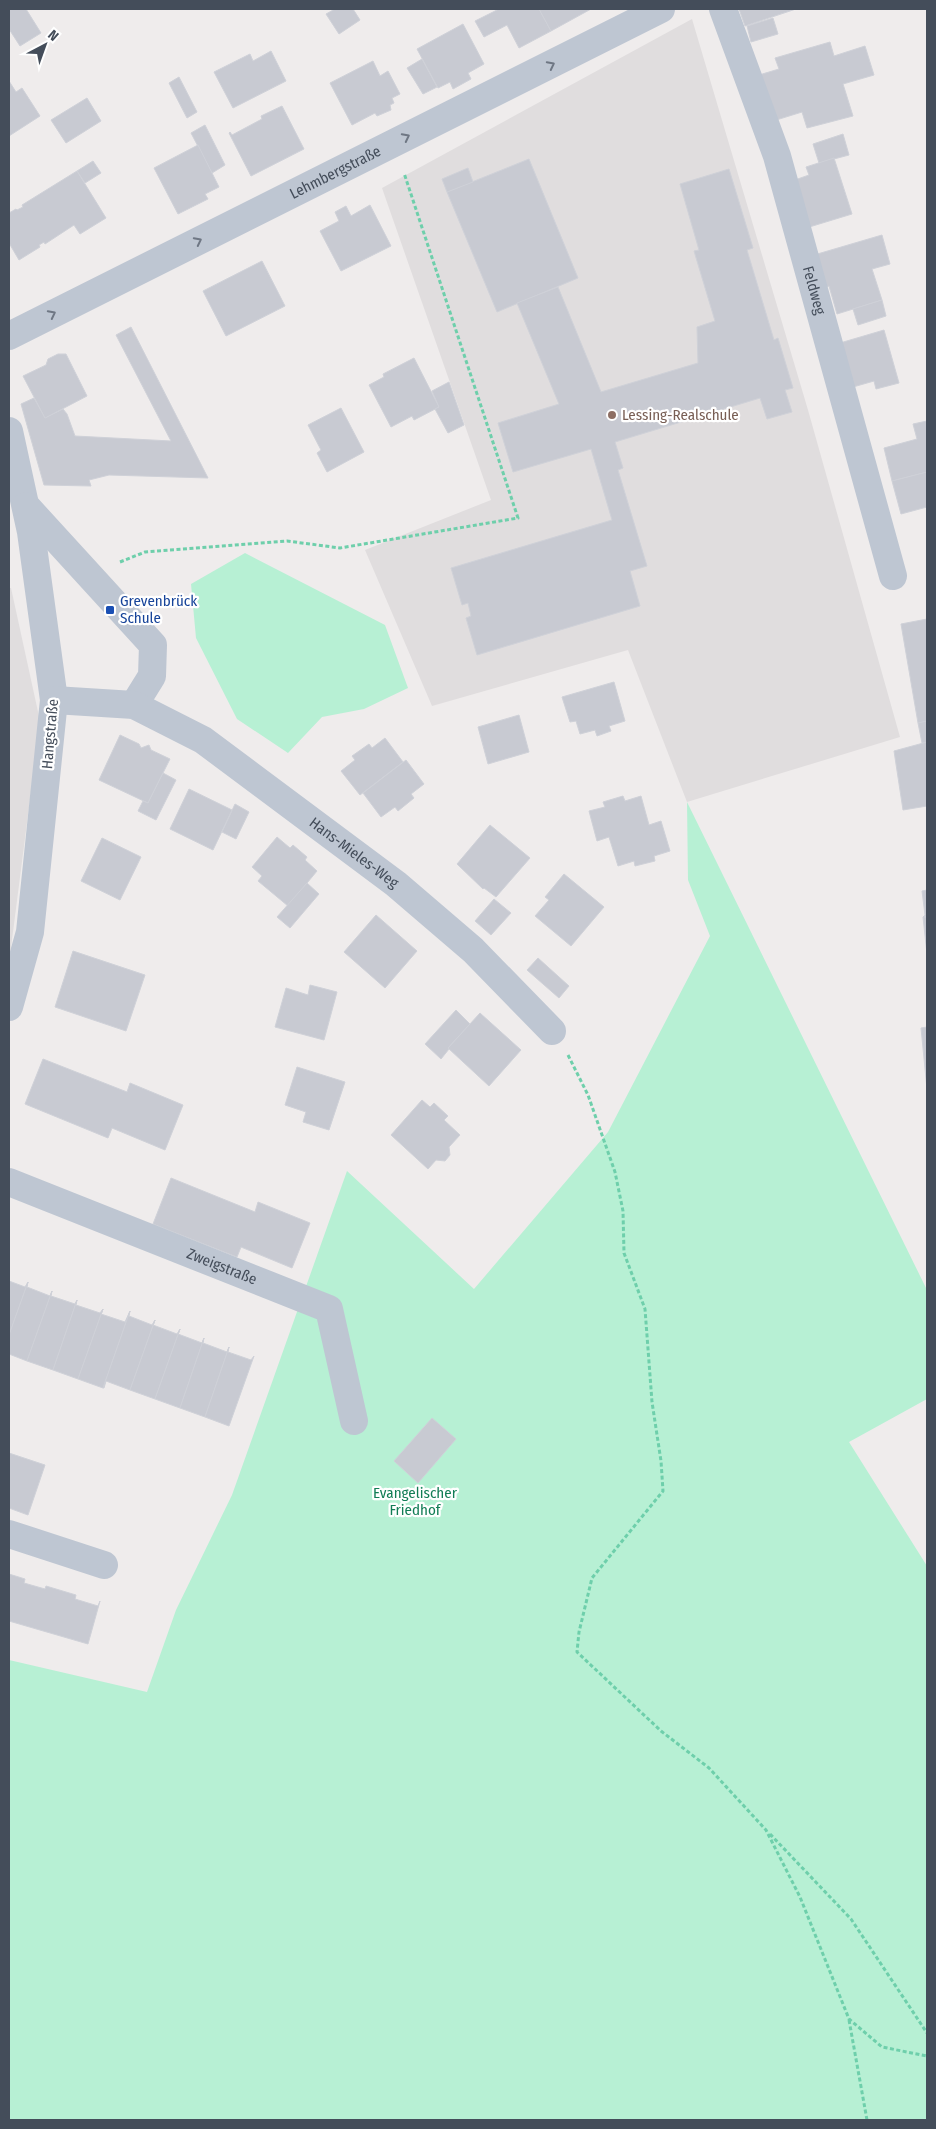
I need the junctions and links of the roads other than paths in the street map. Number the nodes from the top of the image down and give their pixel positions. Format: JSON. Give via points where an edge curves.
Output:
{"nodes":[{"id":1,"x":661,"y":9,"type":"edge"},
{"id":2,"x":724,"y":9,"type":"edge"},
{"id":3,"x":9,"y":336,"type":"edge"},
{"id":4,"x":9,"y":431,"type":"edge"},
{"id":5,"x":25,"y":505,"type":"junction"},
{"id":6,"x":894,"y":576,"type":"dead end"},
{"id":7,"x":54,"y":700,"type":"junction"},
{"id":8,"x":134,"y":705,"type":"junction"},
{"id":9,"x":9,"y":1007,"type":"edge"},
{"id":10,"x":552,"y":1031,"type":"road end"},
{"id":11,"x":9,"y":1182,"type":"edge"},
{"id":12,"x":354,"y":1421,"type":"dead end"},
{"id":13,"x":9,"y":1534,"type":"edge"},
{"id":14,"x":104,"y":1565,"type":"dead end"}],
"edges":[{"from":3,"to":1,"type":"street","name":"Lehmbergstraße","one_way":true},
{"from":2,"to":6,"type":"street","name":"Feldweg","via":[[777,156]]},
{"from":4,"to":5,"type":"street","name":"Hangstraße"},
{"from":5,"to":7,"type":"street","name":"Hangstraße"},
{"from":5,"to":8,"type":"street","via":[[153,645],[152,676]]},
{"from":7,"to":8,"type":"street","name":"Hans-Mieles-Weg"},
{"from":7,"to":9,"type":"street","name":"Hangstraße","via":[[30,932]]},
{"from":8,"to":10,"type":"street","name":"Hans-Mieles-Weg","via":[[203,740],[396,884],[473,950]]},
{"from":11,"to":12,"type":"street","name":"Zweigstraße","via":[[329,1309]]},
{"from":13,"to":14,"type":"street"}]}
